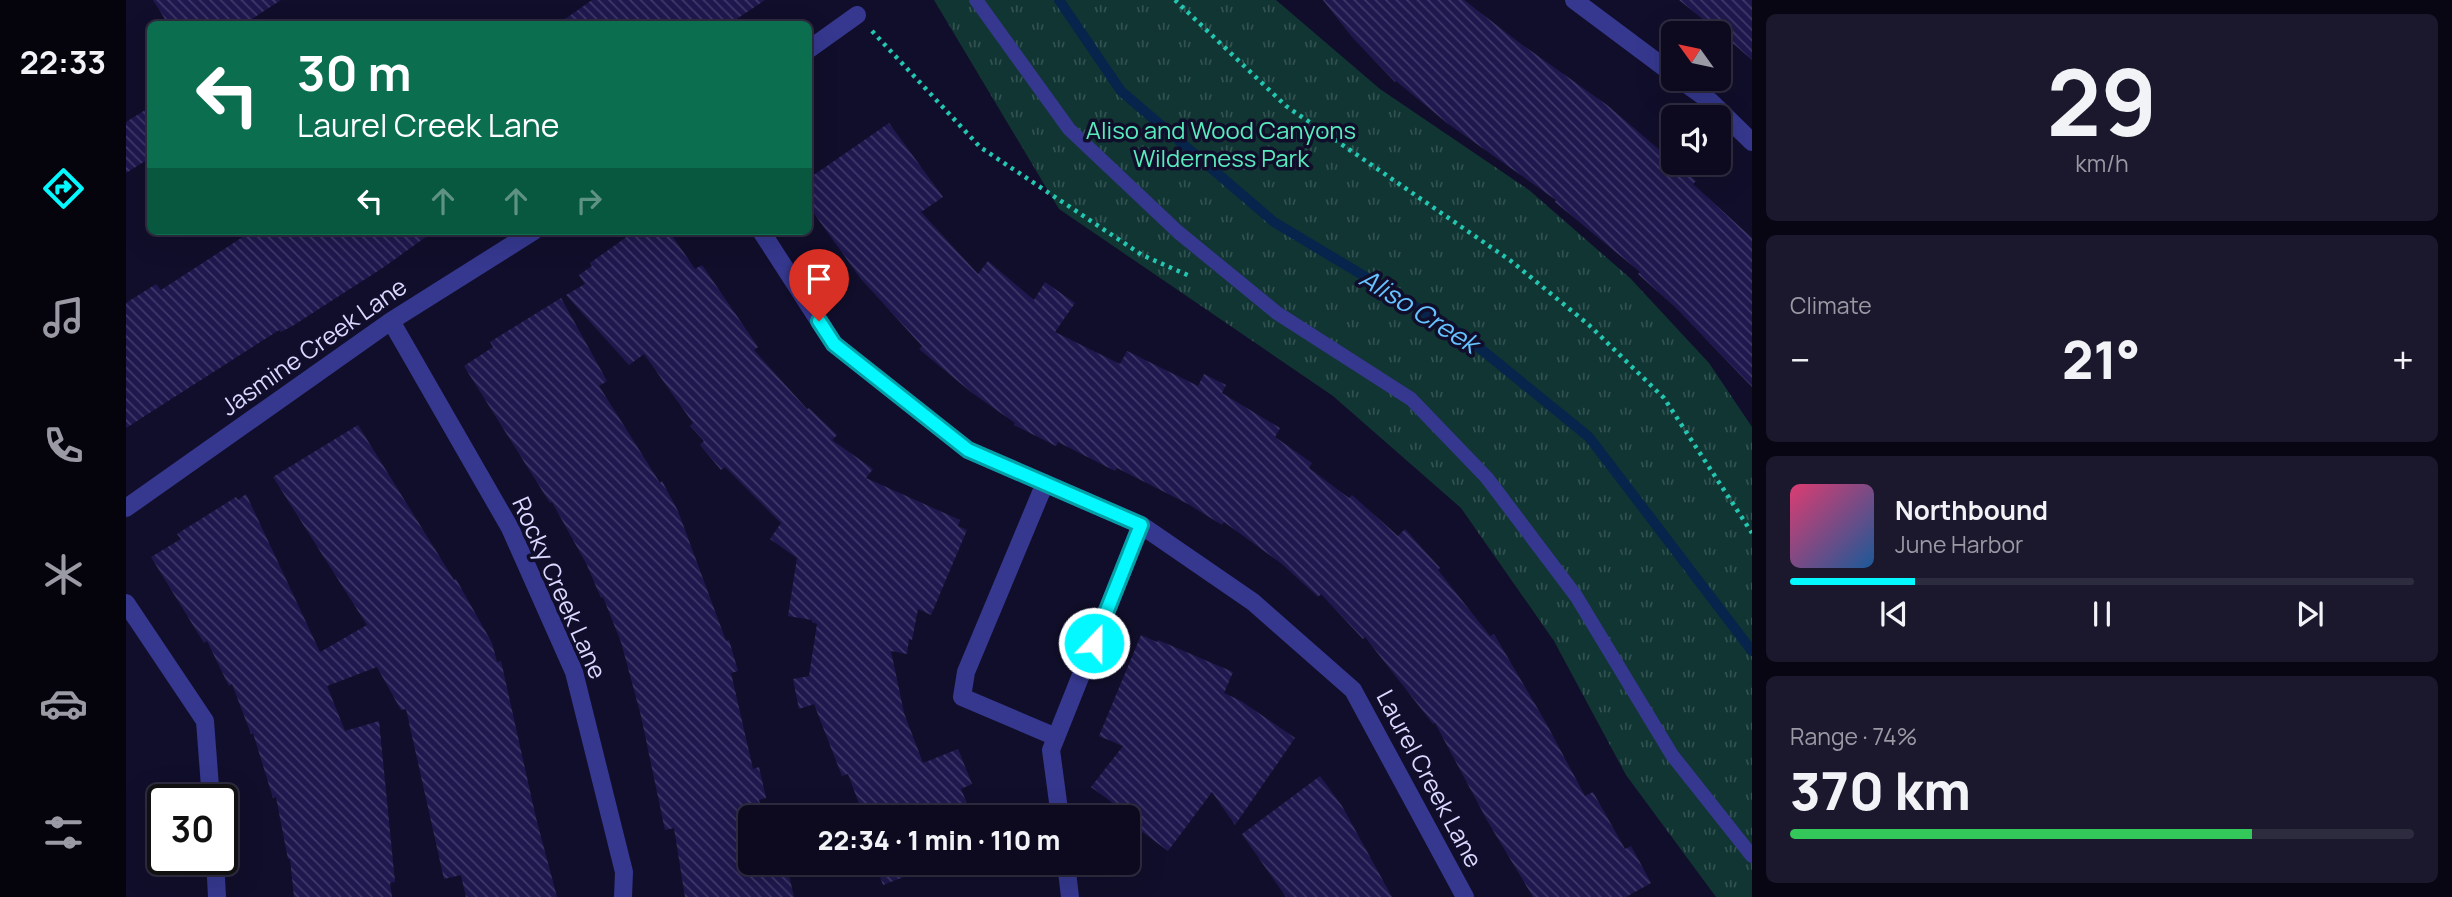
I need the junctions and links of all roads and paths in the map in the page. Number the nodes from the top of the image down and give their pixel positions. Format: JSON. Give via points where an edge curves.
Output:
{"nodes":[{"id":1,"x":976,"y":0,"type":"edge"},
{"id":2,"x":1175,"y":0,"type":"edge"},
{"id":3,"x":1574,"y":0,"type":"edge"},
{"id":4,"x":857,"y":15,"type":"joint"},
{"id":5,"x":812,"y":47,"type":"edge"},
{"id":6,"x":1661,"y":65,"type":"edge"},
{"id":7,"x":1695,"y":91,"type":"edge"},
{"id":8,"x":1752,"y":142,"type":"edge"},
{"id":9,"x":528,"y":235,"type":"edge"},
{"id":10,"x":764,"y":235,"type":"edge"},
{"id":11,"x":1203,"y":282,"type":"dead end"},
{"id":12,"x":391,"y":321,"type":"junction"},
{"id":13,"x":1045,"y":483,"type":"junction"},
{"id":14,"x":126,"y":508,"type":"edge"},
{"id":15,"x":1141,"y":525,"type":"junction"},
{"id":16,"x":1752,"y":533,"type":"edge"},
{"id":17,"x":126,"y":603,"type":"edge"},
{"id":18,"x":1056,"y":737,"type":"junction"},
{"id":19,"x":210,"y":784,"type":"edge"},
{"id":20,"x":1058,"y":805,"type":"edge"},
{"id":21,"x":1752,"y":856,"type":"edge"},
{"id":22,"x":216,"y":875,"type":"edge"},
{"id":23,"x":1067,"y":875,"type":"edge"},
{"id":24,"x":217,"y":897,"type":"edge"},
{"id":25,"x":623,"y":897,"type":"edge"},
{"id":26,"x":1070,"y":897,"type":"edge"},
{"id":27,"x":1465,"y":897,"type":"edge"}],
"edges":[{"from":1,"to":21,"type":"lane","via":[[1069,129],[1178,232],[1277,313],[1411,399],[1487,478],[1576,596],[1672,755]]},
{"from":2,"to":16,"type":"path","via":[[1286,106],[1511,261],[1588,325],[1664,398]]},
{"from":3,"to":6,"type":"street"},
{"from":4,"to":5,"type":"street"},
{"from":4,"to":11,"type":"path","via":[[980,147],[1142,255]]},
{"from":7,"to":8,"type":"street"},
{"from":9,"to":12,"type":"street","name":"Jasmine Creek Lane"},
{"from":10,"to":13,"type":"street","name":"Laurel Creek Lane","via":[[834,344],[968,450]]},
{"from":12,"to":14,"type":"street","name":"Jasmine Creek Lane"},
{"from":12,"to":25,"type":"street","name":"Rocky Creek Lane","via":[[510,528],[574,672],[624,872]]},
{"from":13,"to":15,"type":"street","name":"Laurel Creek Lane"},
{"from":13,"to":18,"type":"street","via":[[966,672],[962,697]]},
{"from":15,"to":18,"type":"street"},
{"from":15,"to":27,"type":"street","name":"Laurel Creek Lane","via":[[1253,602],[1353,690]]},
{"from":17,"to":19,"type":"street","via":[[205,721]]},
{"from":18,"to":20,"type":"street","via":[[1051,750]]},
{"from":22,"to":24,"type":"street"},
{"from":23,"to":26,"type":"street"}]}
